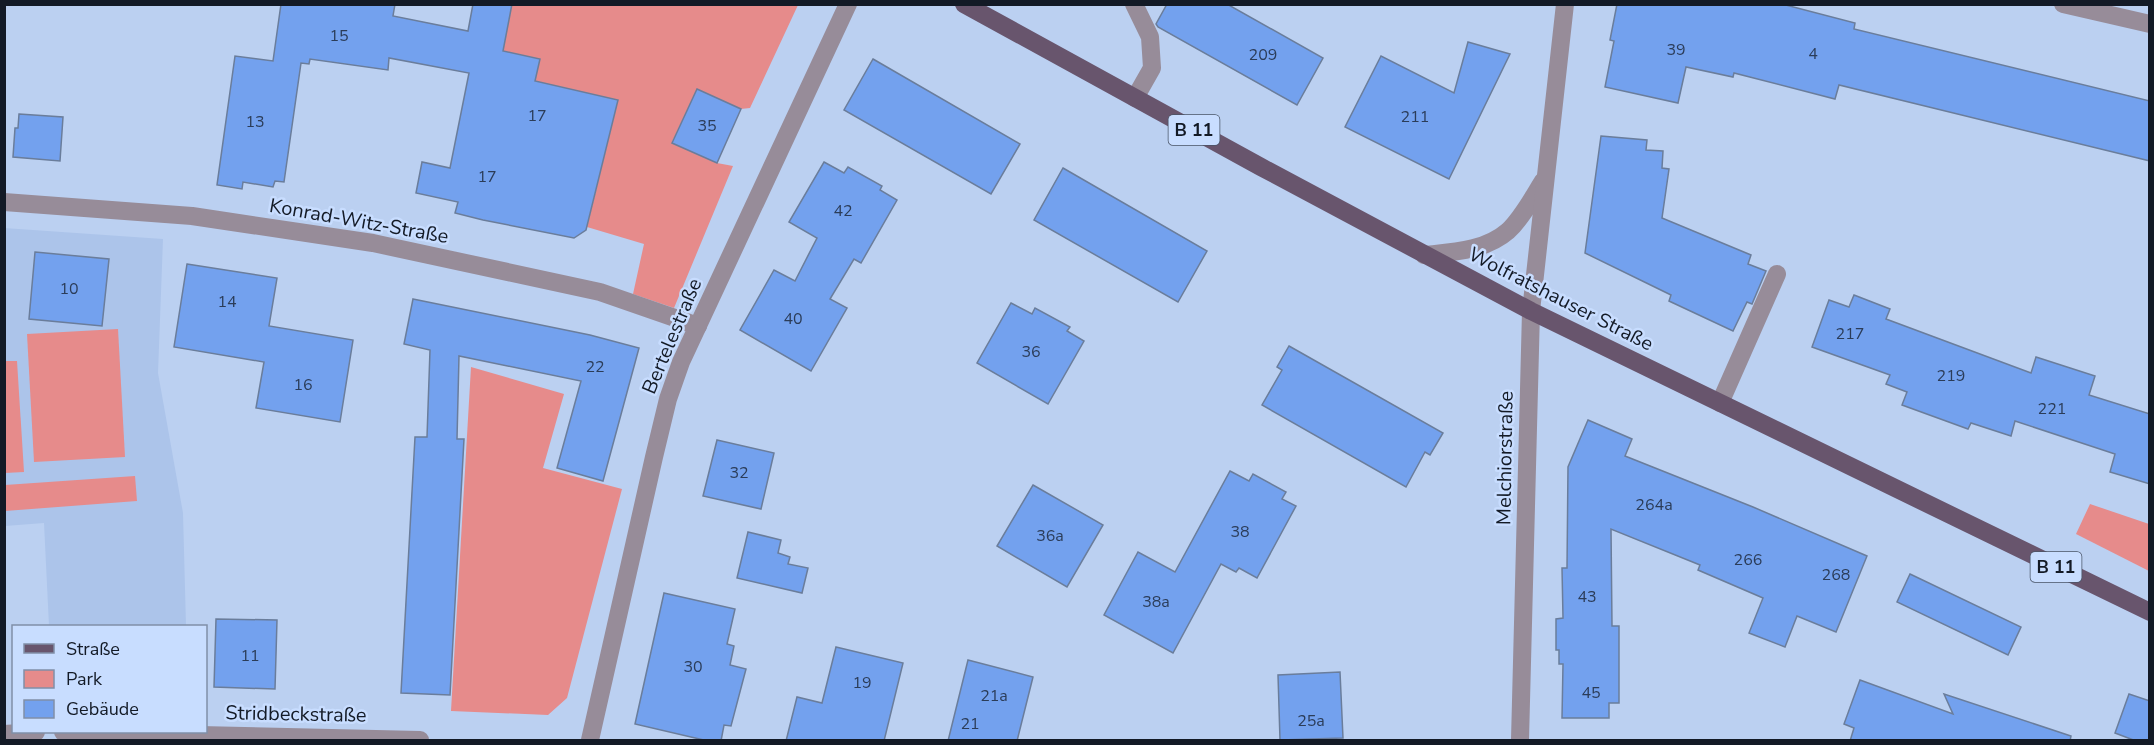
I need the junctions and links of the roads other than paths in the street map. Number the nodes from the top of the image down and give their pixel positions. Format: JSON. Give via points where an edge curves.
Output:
{"nodes":[{"id":1,"x":848,"y":4,"type":"edge"},
{"id":2,"x":964,"y":4,"type":"edge"},
{"id":3,"x":1134,"y":4,"type":"edge"},
{"id":4,"x":1565,"y":4,"type":"edge"},
{"id":5,"x":2063,"y":4,"type":"edge"},
{"id":6,"x":2150,"y":24,"type":"edge"},
{"id":7,"x":1135,"y":98,"type":"junction"},
{"id":8,"x":1546,"y":177,"type":"junction"},
{"id":9,"x":4,"y":202,"type":"edge"},
{"id":10,"x":1424,"y":255,"type":"junction"},
{"id":11,"x":1778,"y":274,"type":"dead end"},
{"id":12,"x":1531,"y":311,"type":"junction"},
{"id":13,"x":698,"y":326,"type":"junction"},
{"id":14,"x":1720,"y":403,"type":"junction"},
{"id":15,"x":2150,"y":612,"type":"edge"},
{"id":16,"x":20,"y":733,"type":"edge"},
{"id":17,"x":103,"y":733,"type":"edge"},
{"id":18,"x":4,"y":734,"type":"edge"},
{"id":19,"x":420,"y":741,"type":"edge"},
{"id":20,"x":590,"y":741,"type":"edge"},
{"id":21,"x":1520,"y":741,"type":"edge"}],
"edges":[{"from":1,"to":13,"type":"street","name":"Bertelestraße"},
{"from":2,"to":7,"type":"main road","name":"Wolfratshauser Straße","number":"B 11"},
{"from":3,"to":7,"type":"street","via":[[1150,37],[1152,68]]},
{"from":4,"to":8,"type":"street","name":"Melchiorstraße"},
{"from":5,"to":6,"type":"street"},
{"from":7,"to":10,"type":"main road","name":"Wolfratshauser Straße","number":"B 11"},
{"from":8,"to":10,"type":"street","name":"Melchiorstraße","via":[[1509,230],[1490,244]]},
{"from":8,"to":12,"type":"street","name":"Melchiorstraße"},
{"from":9,"to":13,"type":"street","name":"Konrad-Witz-Straße","via":[[192,216],[374,243],[600,292]]},
{"from":10,"to":12,"type":"main road","name":"Wolfratshauser Straße","number":"B 11"},
{"from":11,"to":14,"type":"street"},
{"from":12,"to":14,"type":"main road","name":"Wolfratshauser Straße","number":"B 11"},
{"from":12,"to":21,"type":"street","name":"Melchiorstraße"},
{"from":13,"to":20,"type":"street","name":"Bertelestraße","via":[[668,399]]},
{"from":14,"to":15,"type":"main road","name":"Wolfratshauser Straße","number":"B 11"},
{"from":16,"to":18,"type":"street"},
{"from":17,"to":19,"type":"street","name":"Stridbeckstraße"}]}
